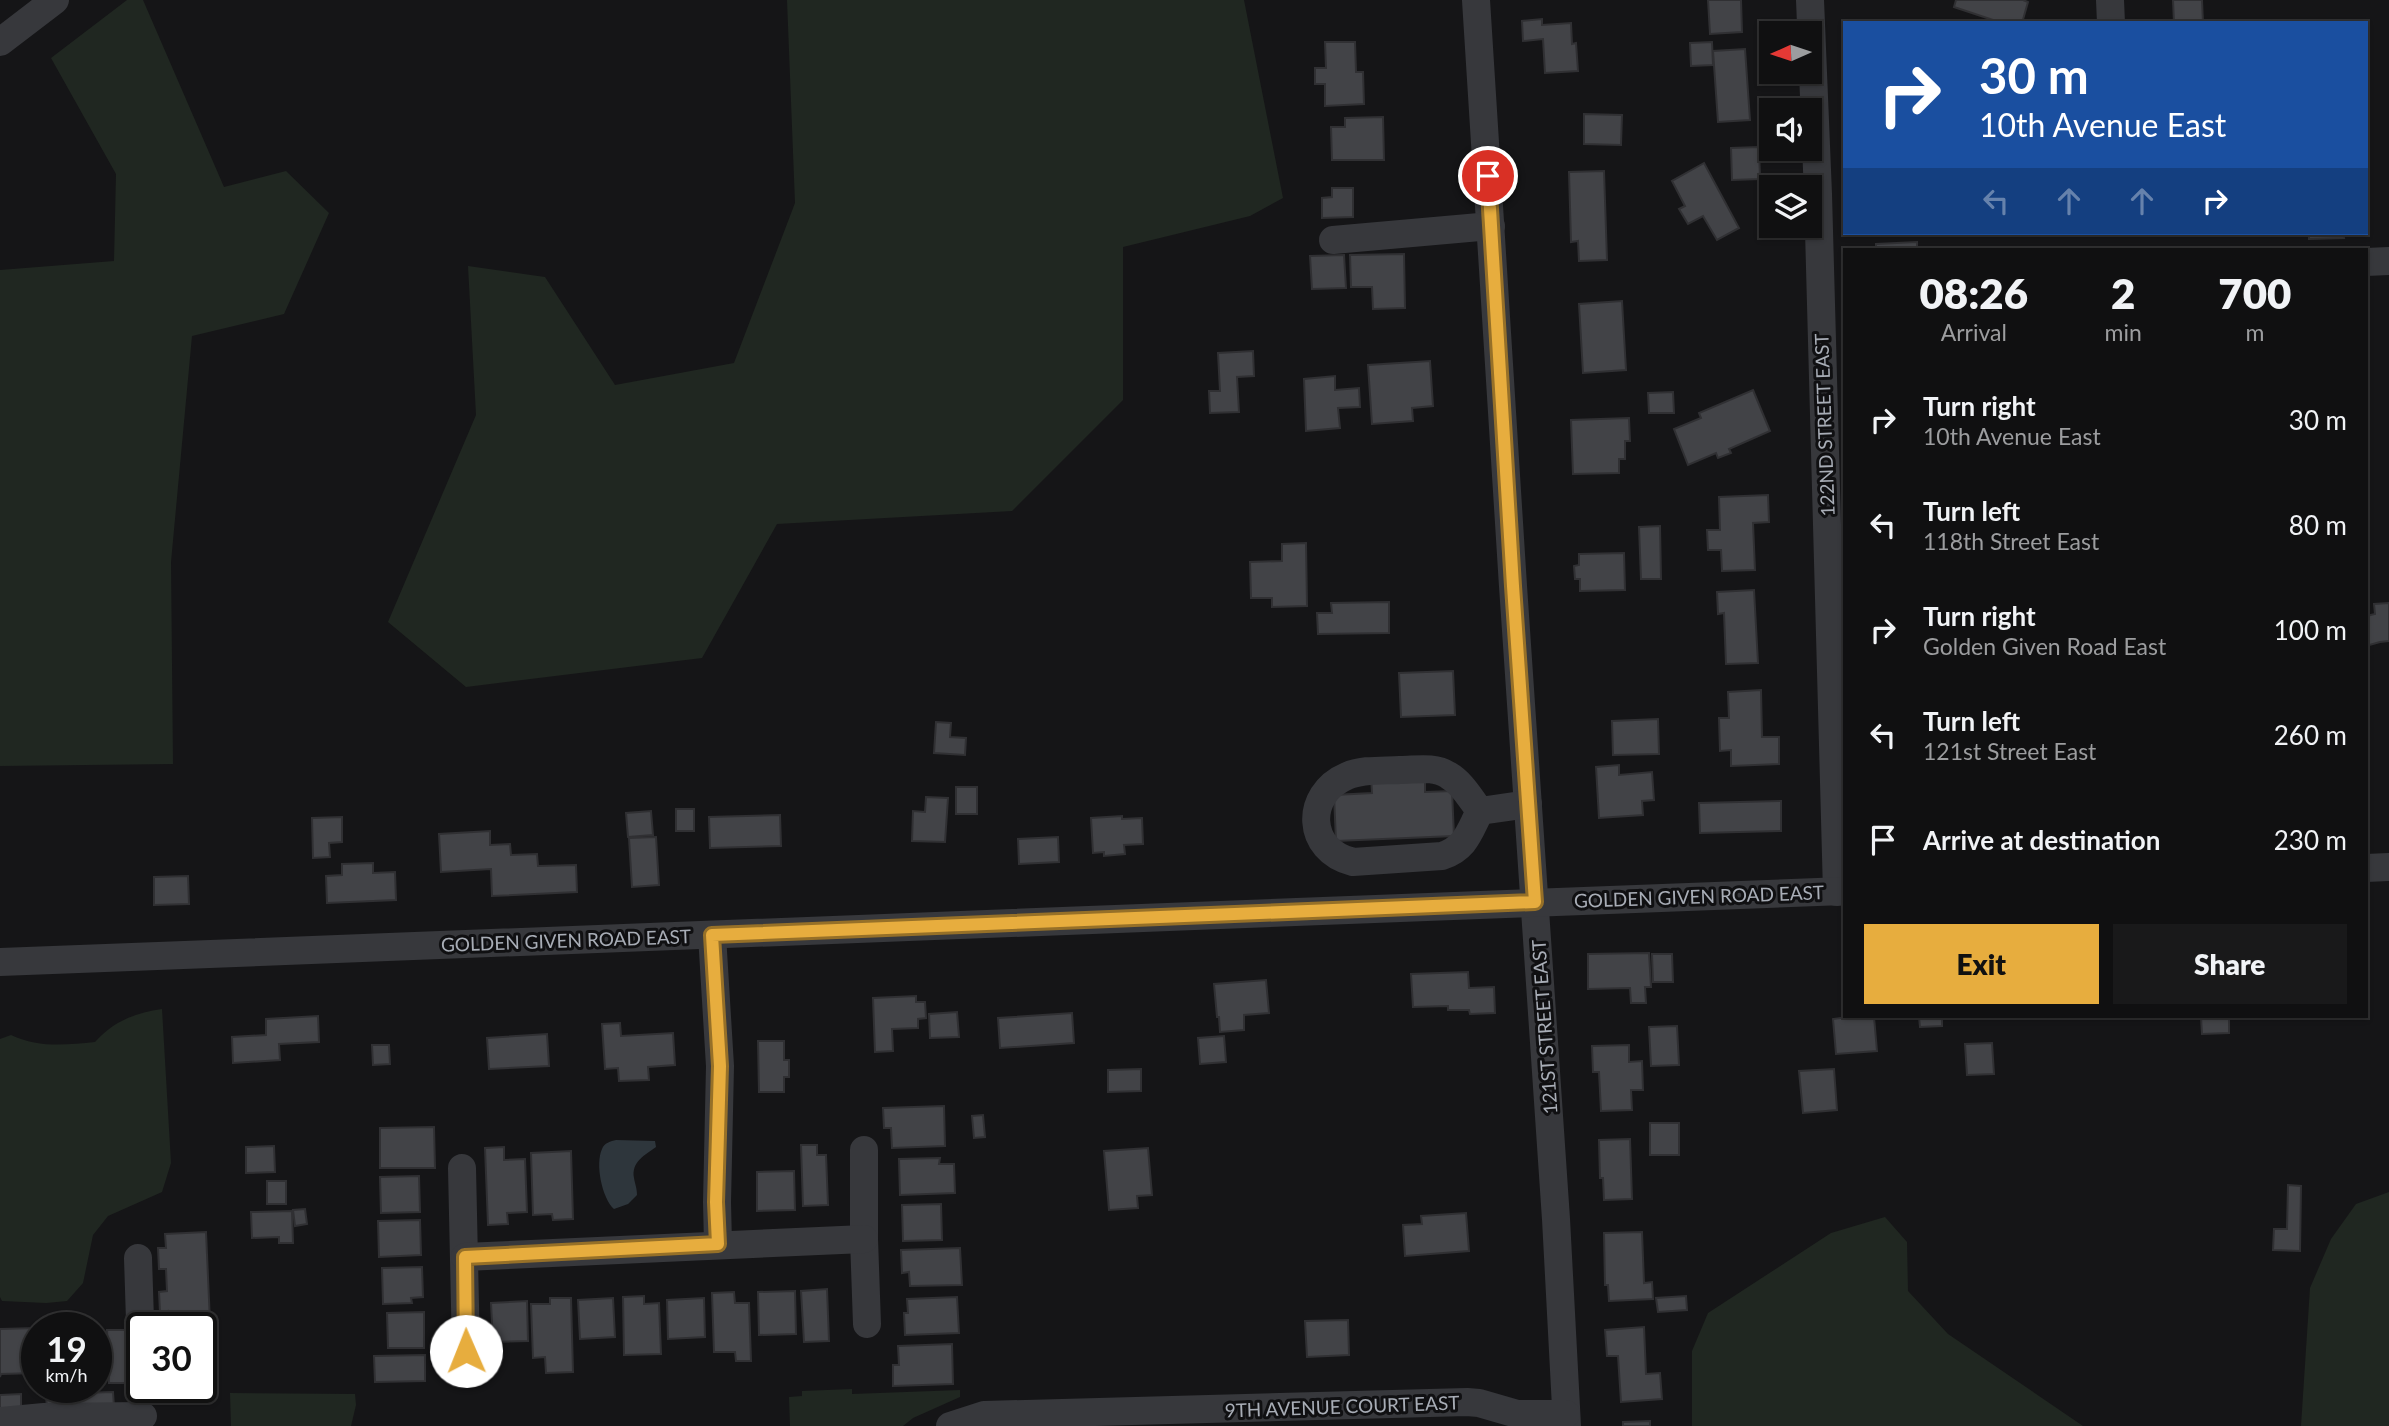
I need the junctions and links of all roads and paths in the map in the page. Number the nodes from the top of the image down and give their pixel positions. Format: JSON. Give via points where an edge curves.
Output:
{"nodes":[{"id":1,"x":55,"y":0,"type":"edge"},
{"id":2,"x":1476,"y":0,"type":"edge"},
{"id":3,"x":1810,"y":0,"type":"edge"},
{"id":4,"x":2110,"y":0,"type":"edge"},
{"id":5,"x":2111,"y":21,"type":"edge"},
{"id":6,"x":0,"y":42,"type":"edge"},
{"id":7,"x":1491,"y":226,"type":"junction"},
{"id":8,"x":1333,"y":240,"type":"dead end"},
{"id":9,"x":2389,"y":261,"type":"edge"},
{"id":10,"x":2368,"y":262,"type":"edge"},
{"id":11,"x":1528,"y":804,"type":"junction"},
{"id":12,"x":1480,"y":811,"type":"junction"},
{"id":13,"x":2389,"y":867,"type":"edge"},
{"id":14,"x":2368,"y":868,"type":"edge"},
{"id":15,"x":1841,"y":891,"type":"edge"},
{"id":16,"x":1535,"y":902,"type":"junction"},
{"id":17,"x":712,"y":935,"type":"junction"},
{"id":18,"x":0,"y":962,"type":"edge"},
{"id":19,"x":864,"y":1150,"type":"dead end"},
{"id":20,"x":461,"y":1168,"type":"dead end"},
{"id":21,"x":864,"y":1239,"type":"junction"},
{"id":22,"x":718,"y":1244,"type":"junction"},
{"id":23,"x":465,"y":1257,"type":"junction"},
{"id":24,"x":138,"y":1258,"type":"dead end"},
{"id":25,"x":140,"y":1312,"type":"edge"},
{"id":26,"x":867,"y":1324,"type":"dead end"},
{"id":27,"x":466,"y":1351,"type":"dead end"},
{"id":28,"x":142,"y":1403,"type":"edge"},
{"id":29,"x":1567,"y":1420,"type":"edge"},
{"id":30,"x":0,"y":1421,"type":"edge"},
{"id":31,"x":143,"y":1421,"type":"edge"},
{"id":32,"x":950,"y":1426,"type":"edge"}],
"edges":[{"from":1,"to":6,"type":"street"},
{"from":2,"to":7,"type":"street","name":"121ST STREET EAST"},
{"from":3,"to":15,"type":"street","name":"122ND STREET EAST"},
{"from":4,"to":5,"type":"street"},
{"from":7,"to":8,"type":"street"},
{"from":7,"to":11,"type":"street","name":"121ST STREET EAST"},
{"from":9,"to":10,"type":"street"},
{"from":11,"to":12,"type":"street"},
{"from":11,"to":16,"type":"street","name":"121ST STREET EAST"},
{"from":12,"to":12,"type":"street","via":[[1456,851],[1353,862],[1340,859],[1324,846],[1316,815],[1331,785],[1347,776],[1432,769],[1459,783]]},
{"from":13,"to":14,"type":"street"},
{"from":15,"to":16,"type":"street","name":"GOLDEN GIVEN ROAD EAST"},
{"from":16,"to":17,"type":"street","name":"GOLDEN GIVEN ROAD EAST"},
{"from":16,"to":29,"type":"street","name":"121ST STREET EAST"},
{"from":17,"to":18,"type":"street","name":"GOLDEN GIVEN ROAD EAST"},
{"from":17,"to":22,"type":"street","via":[[720,1066]]},
{"from":19,"to":21,"type":"street"},
{"from":20,"to":23,"type":"street"},
{"from":21,"to":22,"type":"street"},
{"from":21,"to":26,"type":"street"},
{"from":22,"to":23,"type":"street"},
{"from":23,"to":27,"type":"street"},
{"from":24,"to":25,"type":"street"},
{"from":28,"to":31,"type":"street"},
{"from":29,"to":32,"type":"street","name":"9TH AVENUE COURT EAST","via":[[1467,1402],[984,1415]]},
{"from":30,"to":31,"type":"street","via":[[44,1417]]}]}
